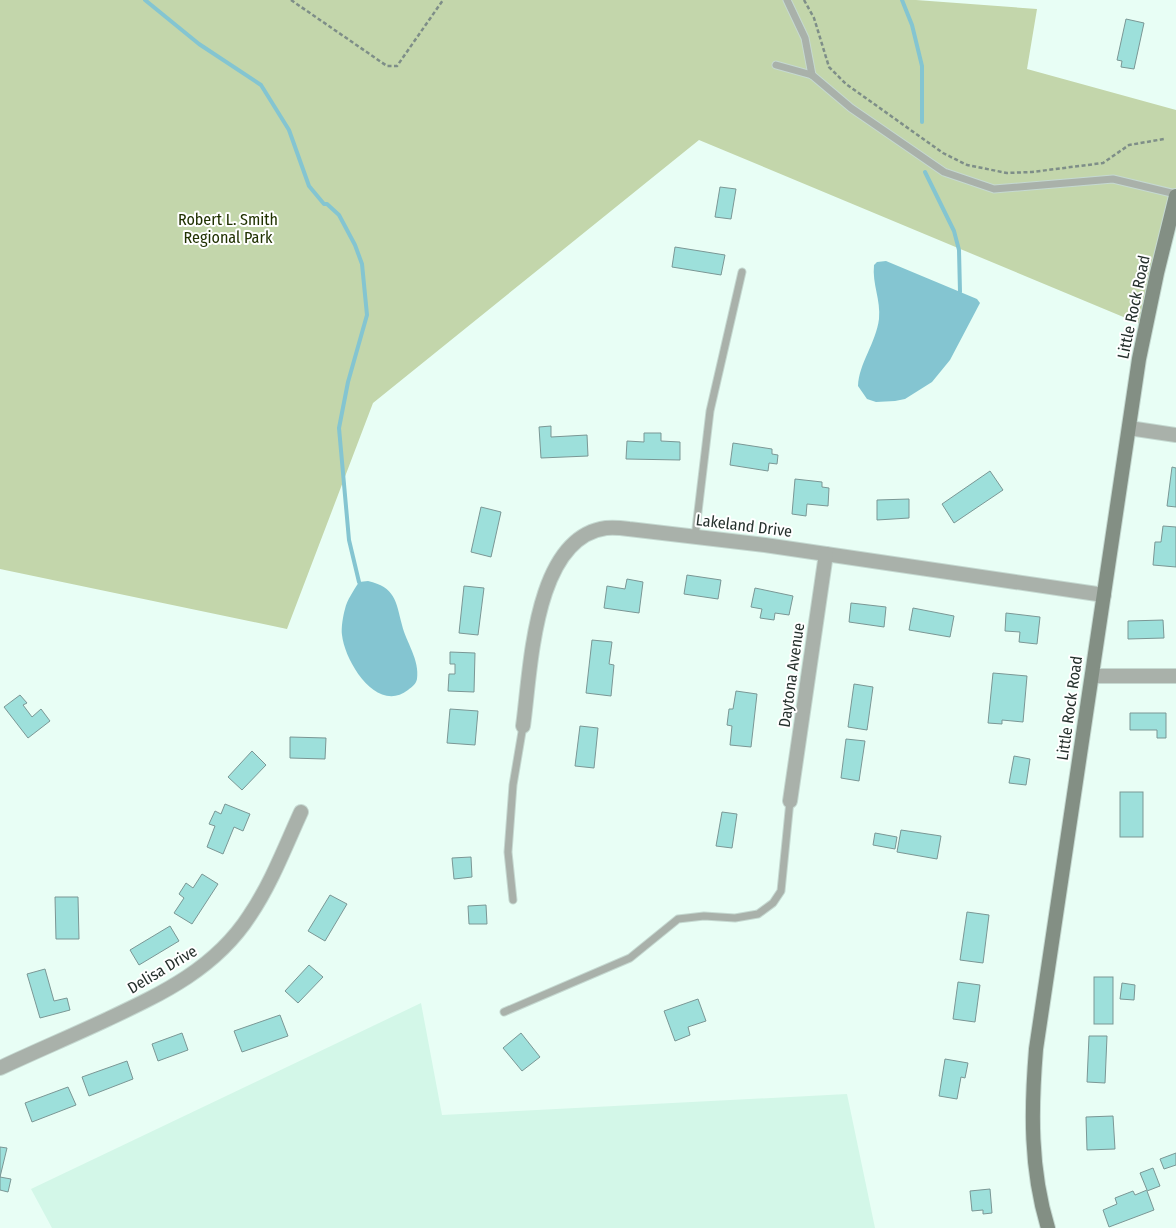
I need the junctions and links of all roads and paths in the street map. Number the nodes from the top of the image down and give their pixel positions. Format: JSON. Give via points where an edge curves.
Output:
{"nodes":[{"id":1,"x":291,"y":0,"type":"edge"},
{"id":2,"x":443,"y":0,"type":"edge"},
{"id":3,"x":786,"y":0,"type":"edge"},
{"id":4,"x":804,"y":0,"type":"edge"},
{"id":5,"x":776,"y":65,"type":"dead end"},
{"id":6,"x":812,"y":75,"type":"junction"},
{"id":7,"x":1164,"y":139,"type":"dead end"},
{"id":8,"x":1176,"y":195,"type":"edge"},
{"id":9,"x":742,"y":272,"type":"dead end"},
{"id":10,"x":1129,"y":428,"type":"junction"},
{"id":11,"x":1176,"y":435,"type":"edge"},
{"id":12,"x":695,"y":537,"type":"junction"},
{"id":13,"x":826,"y":554,"type":"junction"},
{"id":14,"x":1104,"y":596,"type":"junction"},
{"id":15,"x":1092,"y":676,"type":"junction"},
{"id":16,"x":1176,"y":676,"type":"edge"},
{"id":17,"x":523,"y":726,"type":"joint"},
{"id":18,"x":790,"y":800,"type":"joint"},
{"id":19,"x":300,"y":812,"type":"dead end"},
{"id":20,"x":513,"y":900,"type":"dead end"},
{"id":21,"x":504,"y":1012,"type":"dead end"},
{"id":22,"x":0,"y":1068,"type":"edge"},
{"id":23,"x":1048,"y":1228,"type":"edge"}],
"edges":[{"from":1,"to":2,"type":"path","via":[[387,66],[397,66]]},
{"from":3,"to":6,"type":"lane","via":[[806,38]]},
{"from":4,"to":7,"type":"path","via":[[814,18],[829,67],[846,84],[943,153],[967,164],[1007,173],[1041,171],[1104,163],[1129,145]]},
{"from":5,"to":6,"type":"lane"},
{"from":6,"to":8,"type":"lane","via":[[851,108],[944,172],[994,189],[1113,179]]},
{"from":8,"to":10,"type":"main road","name":"Little Rock Road","via":[[1145,326]]},
{"from":9,"to":12,"type":"lane","via":[[710,411]]},
{"from":10,"to":11,"type":"street"},
{"from":10,"to":14,"type":"main road","name":"Little Rock Road"},
{"from":12,"to":13,"type":"street","name":"Lakeland Drive"},
{"from":12,"to":17,"type":"street","name":"Lakeland Drive","via":[[607,528],[586,536],[563,554],[544,592]]},
{"from":13,"to":14,"type":"street","name":"Lakeland Drive"},
{"from":13,"to":18,"type":"street","name":"Daytona Avenue"},
{"from":14,"to":15,"type":"main road","name":"Little Rock Road"},
{"from":15,"to":16,"type":"street"},
{"from":15,"to":23,"type":"main road","name":"Little Rock Road","via":[[1032,1092],[1034,1156],[1038,1190]]},
{"from":17,"to":20,"type":"lane","via":[[513,785],[508,852]]},
{"from":18,"to":21,"type":"lane","via":[[781,891],[773,903],[758,914],[735,918],[704,916],[678,919],[630,958]]},
{"from":19,"to":22,"type":"street","name":"Delisa Drive","via":[[251,915],[201,969],[162,993]]}]}
